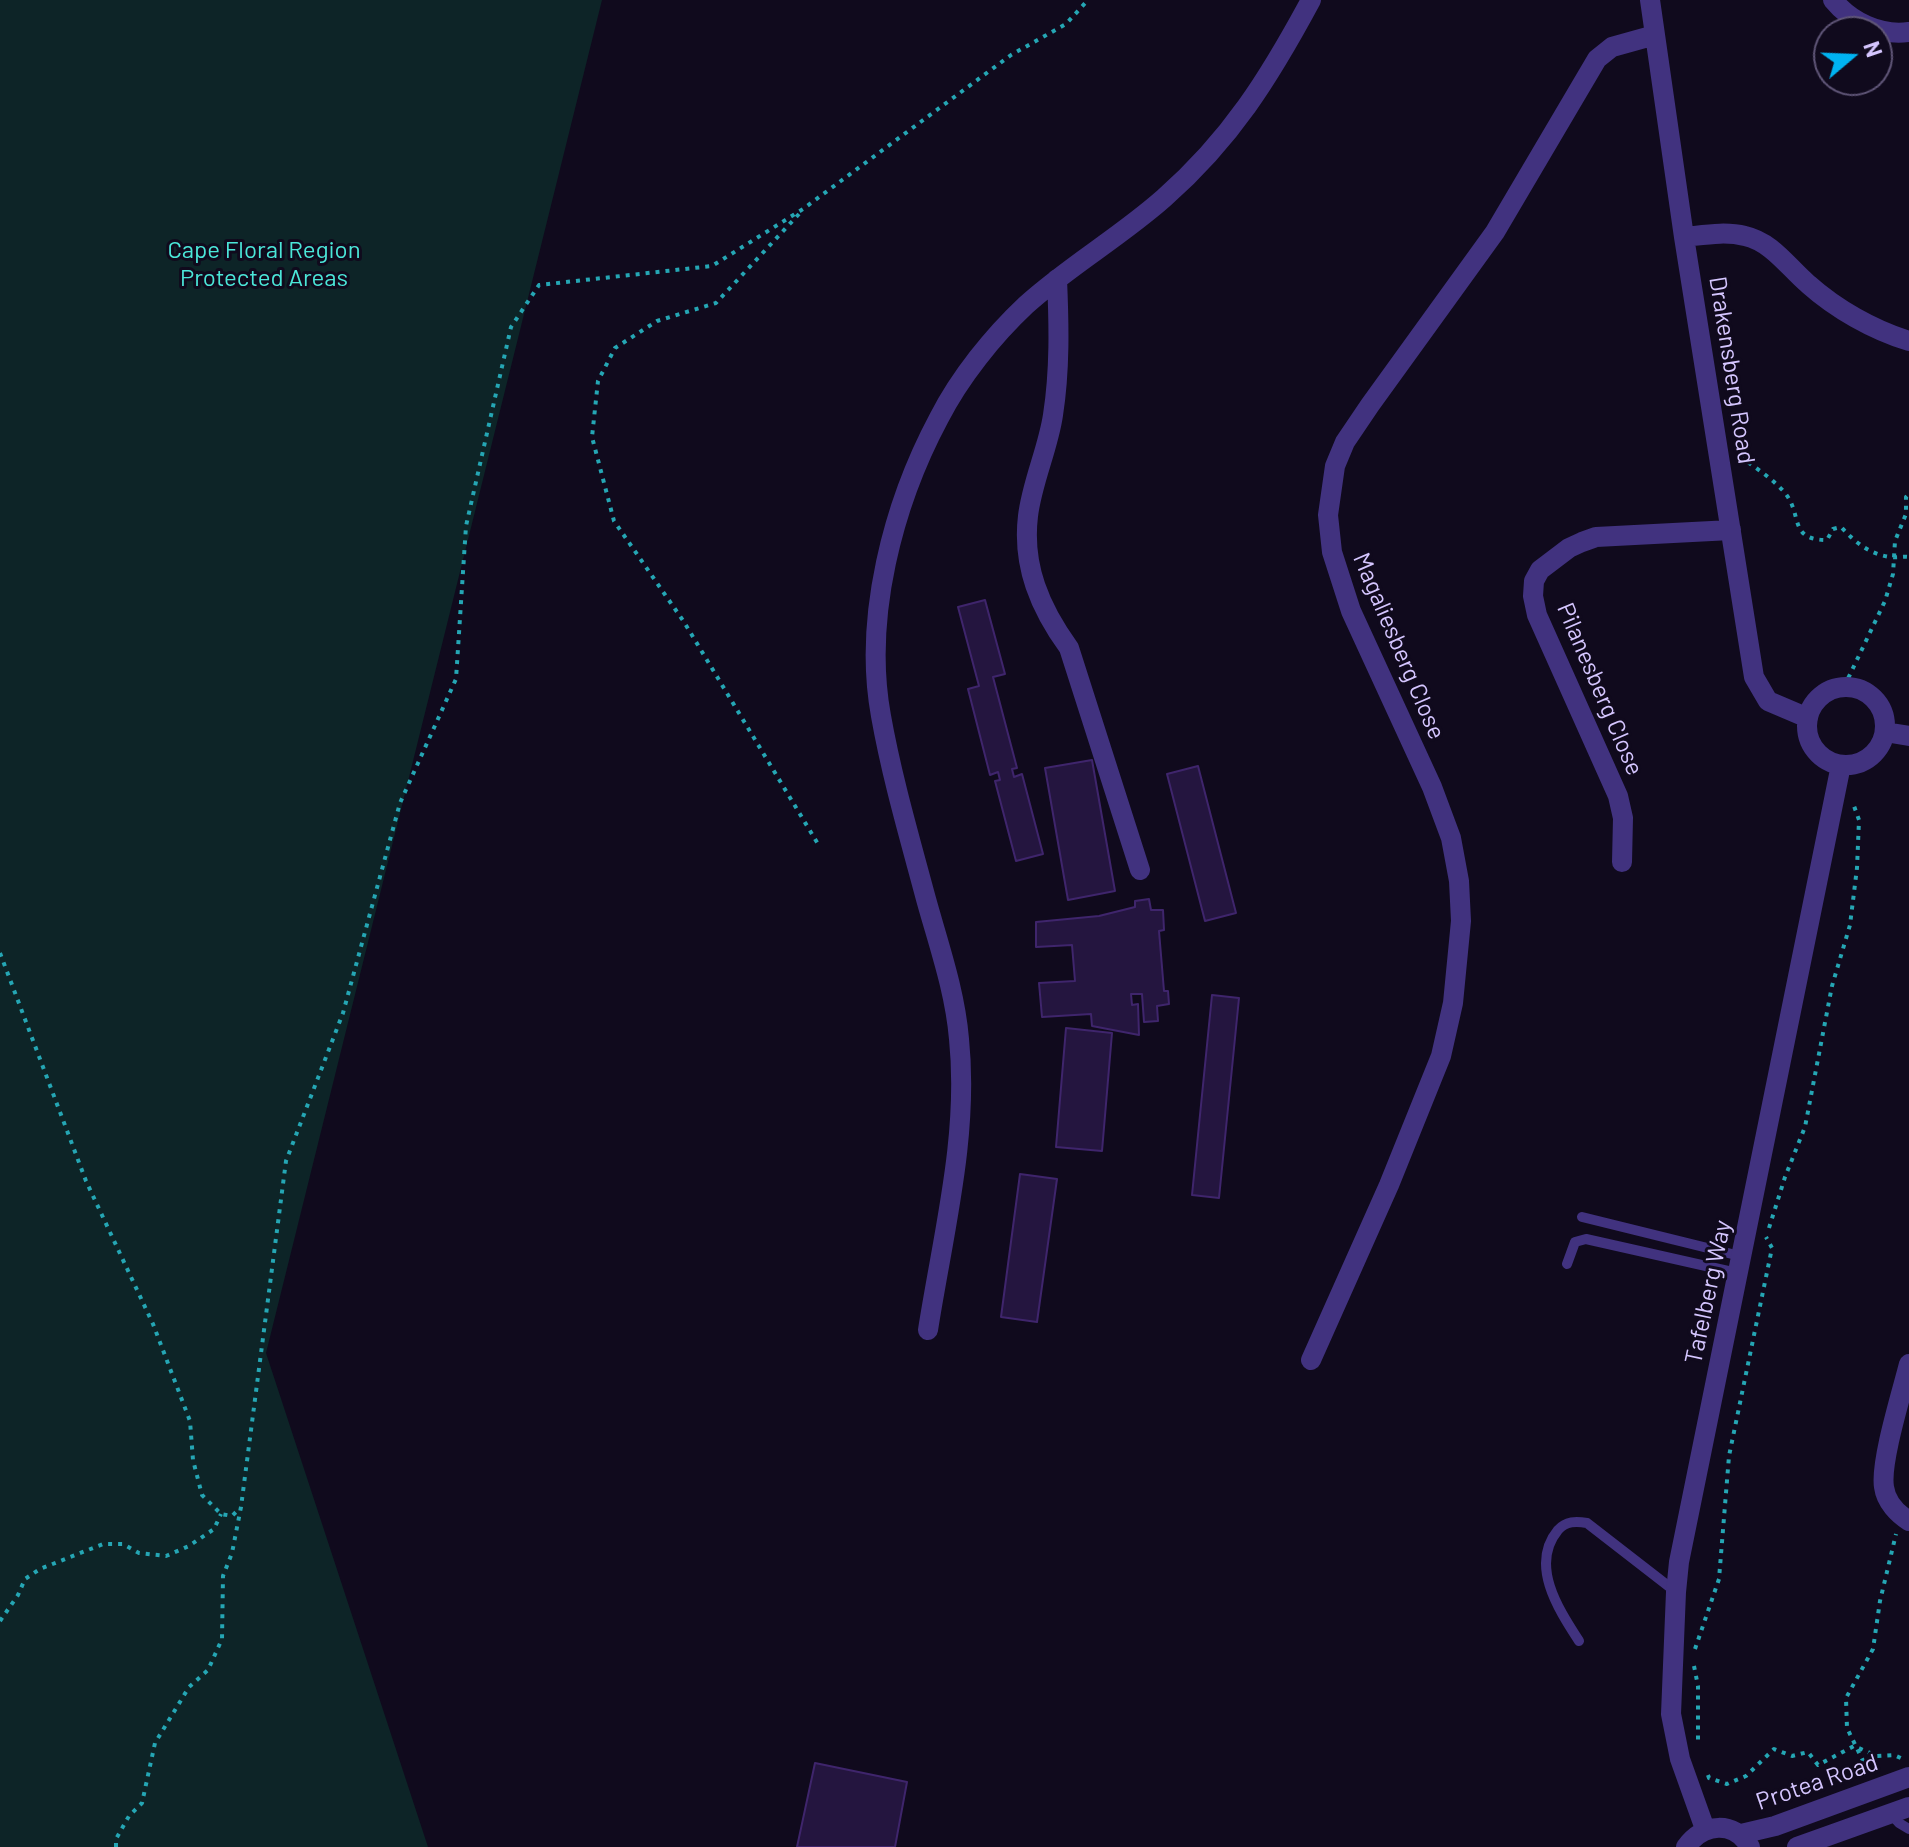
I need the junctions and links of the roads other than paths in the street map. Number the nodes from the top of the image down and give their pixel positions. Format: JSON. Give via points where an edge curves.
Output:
{"nodes":[{"id":1,"x":1311,"y":0,"type":"edge"},
{"id":2,"x":1650,"y":0,"type":"edge"},
{"id":3,"x":1833,"y":0,"type":"edge"},
{"id":4,"x":1909,"y":32,"type":"edge"},
{"id":5,"x":1655,"y":35,"type":"junction"},
{"id":6,"x":1684,"y":237,"type":"junction"},
{"id":7,"x":1057,"y":279,"type":"junction"},
{"id":8,"x":1909,"y":341,"type":"edge"},
{"id":9,"x":1731,"y":530,"type":"junction"},
{"id":10,"x":1808,"y":718,"type":"junction"},
{"id":11,"x":1885,"y":732,"type":"junction"},
{"id":12,"x":1909,"y":736,"type":"edge"},
{"id":13,"x":1841,"y":765,"type":"junction"},
{"id":14,"x":1622,"y":862,"type":"dead end"},
{"id":15,"x":1140,"y":870,"type":"dead end"},
{"id":16,"x":1582,"y":1217,"type":"dead end"},
{"id":17,"x":1567,"y":1264,"type":"dead end"},
{"id":18,"x":1739,"y":1264,"type":"junction"},
{"id":19,"x":928,"y":1330,"type":"dead end"},
{"id":20,"x":1311,"y":1360,"type":"dead end"},
{"id":21,"x":1909,"y":1364,"type":"edge"},
{"id":22,"x":1903,"y":1517,"type":"edge"},
{"id":23,"x":1676,"y":1597,"type":"junction"},
{"id":24,"x":1579,"y":1641,"type":"dead end"},
{"id":25,"x":1909,"y":1777,"type":"edge"},
{"id":26,"x":1899,"y":1810,"type":"edge"},
{"id":27,"x":1705,"y":1829,"type":"junction"},
{"id":28,"x":1909,"y":1829,"type":"edge"},
{"id":29,"x":1746,"y":1841,"type":"edge"},
{"id":30,"x":1686,"y":1847,"type":"edge"},
{"id":31,"x":1797,"y":1847,"type":"edge"}],
"edges":[{"from":1,"to":7,"type":"street","via":[[1264,84],[1223,140],[1163,199]]},
{"from":2,"to":5,"type":"street","name":"Drakensberg Road"},
{"from":3,"to":4,"type":"street","via":[[1848,16],[1874,30]]},
{"from":5,"to":6,"type":"street","name":"Drakensberg Road"},
{"from":5,"to":20,"type":"street","name":"Magaliesberg Close","via":[[1612,47],[1597,59],[1495,232],[1345,442],[1335,466],[1329,502],[1332,552],[1351,611],[1451,838],[1461,921],[1453,1003],[1441,1056]]},
{"from":6,"to":8,"type":"street","via":[[1747,236],[1829,302]]},
{"from":6,"to":9,"type":"street","name":"Drakensberg Road"},
{"from":7,"to":15,"type":"street","via":[[1060,333],[1053,416],[1028,515],[1027,557],[1036,592],[1069,648]]},
{"from":7,"to":19,"type":"street","via":[[983,353],[940,416],[899,511],[880,605],[881,714],[943,954],[963,1087]]},
{"from":9,"to":10,"type":"street","name":"Drakensberg Road","via":[[1758,687],[1768,701]]},
{"from":9,"to":14,"type":"street","name":"Pilanesberg Close","via":[[1596,537],[1552,559],[1534,581],[1537,615],[1618,796]]},
{"from":10,"to":11,"type":"street","via":[[1819,697],[1844,687],[1875,698]]},
{"from":10,"to":13,"type":"street","via":[[1811,743],[1819,754]]},
{"from":11,"to":12,"type":"street"},
{"from":11,"to":13,"type":"street","via":[[1865,760]]},
{"from":13,"to":18,"type":"street","name":"Tafelberg Way"},
{"from":16,"to":18,"type":"lane"},
{"from":17,"to":18,"type":"lane","via":[[1575,1242],[1586,1239]]},
{"from":18,"to":23,"type":"street","name":"Tafelberg Way"},
{"from":21,"to":22,"type":"street","via":[[1884,1487]]},
{"from":23,"to":24,"type":"lane","via":[[1587,1523],[1563,1525],[1549,1545],[1547,1576]]},
{"from":23,"to":27,"type":"street","name":"Tafelberg Way","via":[[1671,1714],[1687,1783]]},
{"from":25,"to":29,"type":"street","name":"Protea Road"},
{"from":26,"to":28,"type":"lane","via":[[1899,1823]]},
{"from":26,"to":31,"type":"street"},
{"from":27,"to":29,"type":"street","via":[[1729,1828]]},
{"from":27,"to":30,"type":"street"}]}
